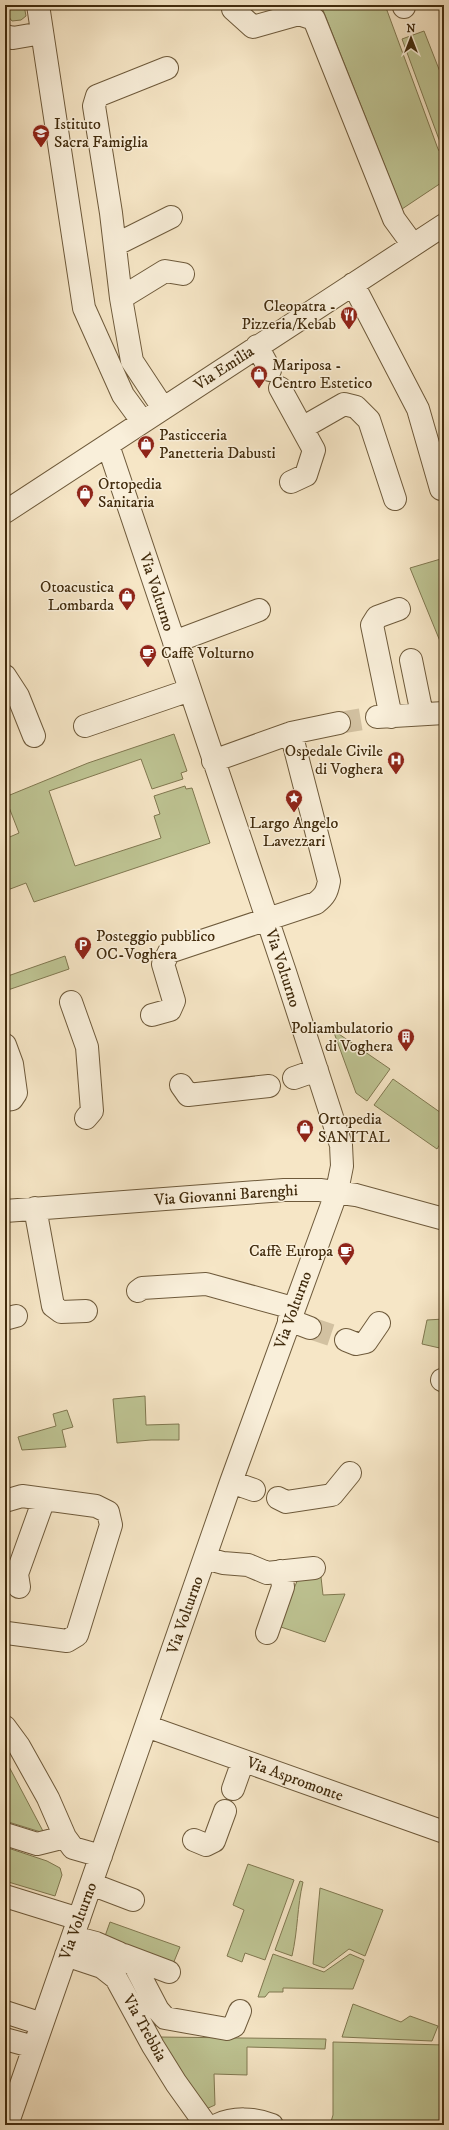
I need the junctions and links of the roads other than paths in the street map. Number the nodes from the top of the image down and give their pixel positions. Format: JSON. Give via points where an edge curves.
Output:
{"nodes":[{"id":1,"x":38,"y":5,"type":"edge"},
{"id":2,"x":234,"y":9,"type":"dead end"},
{"id":3,"x":42,"y":33,"type":"junction"},
{"id":4,"x":5,"y":36,"type":"edge"},
{"id":5,"x":167,"y":68,"type":"dead end"},
{"id":6,"x":171,"y":217,"type":"dead end"},
{"id":7,"x":444,"y":225,"type":"edge"},
{"id":8,"x":115,"y":245,"type":"junction"},
{"id":9,"x":413,"y":245,"type":"junction"},
{"id":10,"x":183,"y":274,"type":"dead end"},
{"id":11,"x":353,"y":284,"type":"junction"},
{"id":12,"x":121,"y":298,"type":"junction"},
{"id":13,"x":257,"y":346,"type":"junction"},
{"id":14,"x":162,"y":408,"type":"junction"},
{"id":15,"x":142,"y":421,"type":"junction"},
{"id":16,"x":302,"y":428,"type":"junction"},
{"id":17,"x":108,"y":445,"type":"junction"},
{"id":18,"x":291,"y":482,"type":"dead end"},
{"id":19,"x":441,"y":490,"type":"dead end"},
{"id":20,"x":395,"y":499,"type":"dead end"},
{"id":21,"x":5,"y":512,"type":"edge"},
{"id":22,"x":399,"y":609,"type":"dead end"},
{"id":23,"x":259,"y":610,"type":"dead end"},
{"id":24,"x":174,"y":642,"type":"junction"},
{"id":25,"x":411,"y":660,"type":"dead end"},
{"id":26,"x":5,"y":676,"type":"edge"},
{"id":27,"x":190,"y":690,"type":"junction"},
{"id":28,"x":444,"y":713,"type":"edge"},
{"id":29,"x":422,"y":714,"type":"junction"},
{"id":30,"x":339,"y":723,"type":"tunnel mouth"},
{"id":31,"x":85,"y":726,"type":"dead end"},
{"id":32,"x":291,"y":733,"type":"junction"},
{"id":33,"x":34,"y":736,"type":"dead end"},
{"id":34,"x":213,"y":761,"type":"junction"},
{"id":35,"x":267,"y":919,"type":"junction"},
{"id":36,"x":71,"y":1002,"type":"dead end"},
{"id":37,"x":152,"y":1015,"type":"dead end"},
{"id":38,"x":5,"y":1045,"type":"edge"},
{"id":39,"x":317,"y":1070,"type":"junction"},
{"id":40,"x":294,"y":1078,"type":"dead end"},
{"id":41,"x":181,"y":1085,"type":"dead end"},
{"id":42,"x":269,"y":1086,"type":"dead end"},
{"id":43,"x":5,"y":1100,"type":"edge"},
{"id":44,"x":86,"y":1118,"type":"dead end"},
{"id":45,"x":337,"y":1191,"type":"junction"},
{"id":46,"x":35,"y":1208,"type":"junction"},
{"id":47,"x":5,"y":1210,"type":"edge"},
{"id":48,"x":444,"y":1219,"type":"edge"},
{"id":49,"x":138,"y":1291,"type":"dead end"},
{"id":50,"x":86,"y":1311,"type":"dead end"},
{"id":51,"x":291,"y":1314,"type":"junction"},
{"id":52,"x":379,"y":1323,"type":"dead end"},
{"id":53,"x":310,"y":1328,"type":"tunnel mouth"},
{"id":54,"x":346,"y":1340,"type":"tunnel mouth"},
{"id":55,"x":350,"y":1473,"type":"dead end"},
{"id":56,"x":231,"y":1482,"type":"junction"},
{"id":57,"x":254,"y":1490,"type":"dead end"},
{"id":58,"x":278,"y":1498,"type":"dead end"},
{"id":59,"x":44,"y":1499,"type":"junction"},
{"id":60,"x":5,"y":1502,"type":"edge"},
{"id":61,"x":205,"y":1558,"type":"junction"},
{"id":62,"x":314,"y":1568,"type":"dead end"},
{"id":63,"x":281,"y":1571,"type":"junction"},
{"id":64,"x":19,"y":1587,"type":"dead end"},
{"id":65,"x":6,"y":1632,"type":"edge"},
{"id":66,"x":266,"y":1633,"type":"dead end"},
{"id":67,"x":146,"y":1726,"type":"junction"},
{"id":68,"x":5,"y":1727,"type":"edge"},
{"id":69,"x":243,"y":1760,"type":"junction"},
{"id":70,"x":233,"y":1789,"type":"dead end"},
{"id":71,"x":225,"y":1811,"type":"dead end"},
{"id":72,"x":444,"y":1832,"type":"edge"},
{"id":73,"x":5,"y":1834,"type":"edge"},
{"id":74,"x":65,"y":1837,"type":"junction"},
{"id":75,"x":194,"y":1840,"type":"dead end"},
{"id":76,"x":101,"y":1856,"type":"junction"},
{"id":77,"x":91,"y":1884,"type":"junction"},
{"id":78,"x":5,"y":1896,"type":"edge"},
{"id":79,"x":133,"y":1900,"type":"dead end"},
{"id":80,"x":72,"y":1937,"type":"junction"},
{"id":81,"x":119,"y":1953,"type":"junction"},
{"id":82,"x":169,"y":1972,"type":"dead end"},
{"id":83,"x":240,"y":2011,"type":"dead end"},
{"id":84,"x":5,"y":2012,"type":"edge"},
{"id":85,"x":42,"y":2024,"type":"junction"},
{"id":86,"x":5,"y":2039,"type":"edge"},
{"id":87,"x":34,"y":2047,"type":"junction"},
{"id":88,"x":8,"y":2116,"type":"edge"},
{"id":89,"x":206,"y":2125,"type":"edge"},
{"id":90,"x":217,"y":2125,"type":"edge"},
{"id":91,"x":272,"y":2125,"type":"edge"}],
"edges":[{"from":1,"to":3,"type":"street"},
{"from":2,"to":9,"type":"street","via":[[253,27],[299,14],[314,19],[394,218]]},
{"from":3,"to":4,"type":"street","via":[[13,38]]},
{"from":3,"to":15,"type":"street","via":[[84,308],[124,395]]},
{"from":5,"to":8,"type":"street","via":[[97,96],[94,106]]},
{"from":6,"to":8,"type":"street"},
{"from":7,"to":9,"type":"street","name":"Via Emilia"},
{"from":8,"to":12,"type":"street"},
{"from":9,"to":11,"type":"street","name":"Via Emilia"},
{"from":10,"to":12,"type":"street","via":[[165,271]]},
{"from":11,"to":13,"type":"street","name":"Via Emilia"},
{"from":11,"to":19,"type":"street","via":[[418,409]]},
{"from":12,"to":14,"type":"street","via":[[132,360]]},
{"from":13,"to":14,"type":"street","name":"Via Emilia"},
{"from":13,"to":16,"type":"street"},
{"from":14,"to":15,"type":"street","name":"Via Emilia"},
{"from":15,"to":17,"type":"street","name":"Via Emilia"},
{"from":16,"to":18,"type":"street","via":[[314,450],[306,475]]},
{"from":16,"to":20,"type":"street","via":[[344,404],[356,407],[369,420]]},
{"from":17,"to":21,"type":"street","name":"Via Emilia"},
{"from":17,"to":24,"type":"street","name":"Via Volturno"},
{"from":22,"to":29,"type":"street","via":[[377,617],[372,625],[383,717]]},
{"from":23,"to":24,"type":"street"},
{"from":24,"to":27,"type":"street","name":"Via Volturno"},
{"from":25,"to":29,"type":"street"},
{"from":26,"to":33,"type":"street","via":[[18,696]]},
{"from":27,"to":31,"type":"street"},
{"from":27,"to":34,"type":"street","name":"Via Volturno"},
{"from":28,"to":29,"type":"street"},
{"from":30,"to":32,"type":"street"},
{"from":32,"to":34,"type":"street"},
{"from":32,"to":35,"type":"street","via":[[329,881],[324,897],[316,903]]},
{"from":34,"to":35,"type":"street","name":"Via Volturno"},
{"from":35,"to":37,"type":"street","via":[[169,952],[162,964],[174,1001],[170,1010]]},
{"from":35,"to":39,"type":"street","name":"Via Volturno"},
{"from":36,"to":44,"type":"street","via":[[87,1047],[92,1111]]},
{"from":38,"to":43,"type":"street","via":[[12,1064],[16,1093],[12,1099]]},
{"from":39,"to":40,"type":"street"},
{"from":39,"to":45,"type":"street","name":"Via Volturno","via":[[341,1145],[342,1166]]},
{"from":41,"to":42,"type":"street","via":[[188,1096]]},
{"from":45,"to":46,"type":"street","name":"Via Giovanni Barenghi","via":[[284,1190]]},
{"from":45,"to":48,"type":"street","name":"Via Giovanni Barenghi"},
{"from":45,"to":51,"type":"street","name":"Via Volturno"},
{"from":46,"to":47,"type":"street","name":"Via Giovanni Barenghi"},
{"from":46,"to":50,"type":"street","via":[[52,1306],[61,1312]]},
{"from":49,"to":51,"type":"street","via":[[142,1288],[206,1284]]},
{"from":51,"to":53,"type":"street"},
{"from":51,"to":56,"type":"street","name":"Via Volturno"},
{"from":52,"to":54,"type":"street","via":[[366,1342],[356,1344]]},
{"from":55,"to":58,"type":"street","via":[[332,1495],[286,1502]]},
{"from":56,"to":57,"type":"street"},
{"from":56,"to":61,"type":"street","name":"Via Volturno"},
{"from":59,"to":60,"type":"street","via":[[22,1496]]},
{"from":59,"to":64,"type":"street","via":[[17,1574]]},
{"from":59,"to":65,"type":"street","via":[[96,1506],[108,1512],[111,1525],[77,1635],[67,1641]]},
{"from":61,"to":63,"type":"street","via":[[223,1563],[248,1565],[267,1572]]},
{"from":61,"to":67,"type":"street","name":"Via Volturno"},
{"from":62,"to":63,"type":"street"},
{"from":63,"to":66,"type":"street","via":[[283,1587]]},
{"from":67,"to":69,"type":"street","name":"Via Aspromonte"},
{"from":67,"to":76,"type":"street","name":"Via Volturno"},
{"from":68,"to":74,"type":"street","via":[[20,1746],[48,1798]]},
{"from":69,"to":70,"type":"street"},
{"from":69,"to":72,"type":"street","name":"Via Aspromonte"},
{"from":71,"to":75,"type":"street","via":[[214,1841],[206,1845]]},
{"from":73,"to":74,"type":"street","via":[[37,1844]]},
{"from":74,"to":76,"type":"street","via":[[73,1848]]},
{"from":76,"to":77,"type":"street","name":"Via Volturno"},
{"from":77,"to":79,"type":"street"},
{"from":77,"to":80,"type":"street","name":"Via Volturno"},
{"from":78,"to":80,"type":"street"},
{"from":80,"to":81,"type":"street","via":[[96,1943]]},
{"from":80,"to":85,"type":"street","name":"Via Volturno"},
{"from":80,"to":89,"type":"street","name":"Via Trebbia","via":[[116,1978],[157,2052]]},
{"from":81,"to":82,"type":"street"},
{"from":81,"to":83,"type":"street","via":[[135,1966],[158,2010],[165,2018],[227,2029],[234,2026]]},
{"from":84,"to":85,"type":"street"},
{"from":85,"to":87,"type":"street","name":"Via Volturno"},
{"from":86,"to":87,"type":"street"},
{"from":87,"to":88,"type":"street","name":"Via Volturno"},
{"from":90,"to":91,"type":"street","via":[[228,2120],[260,2120]]}]}
